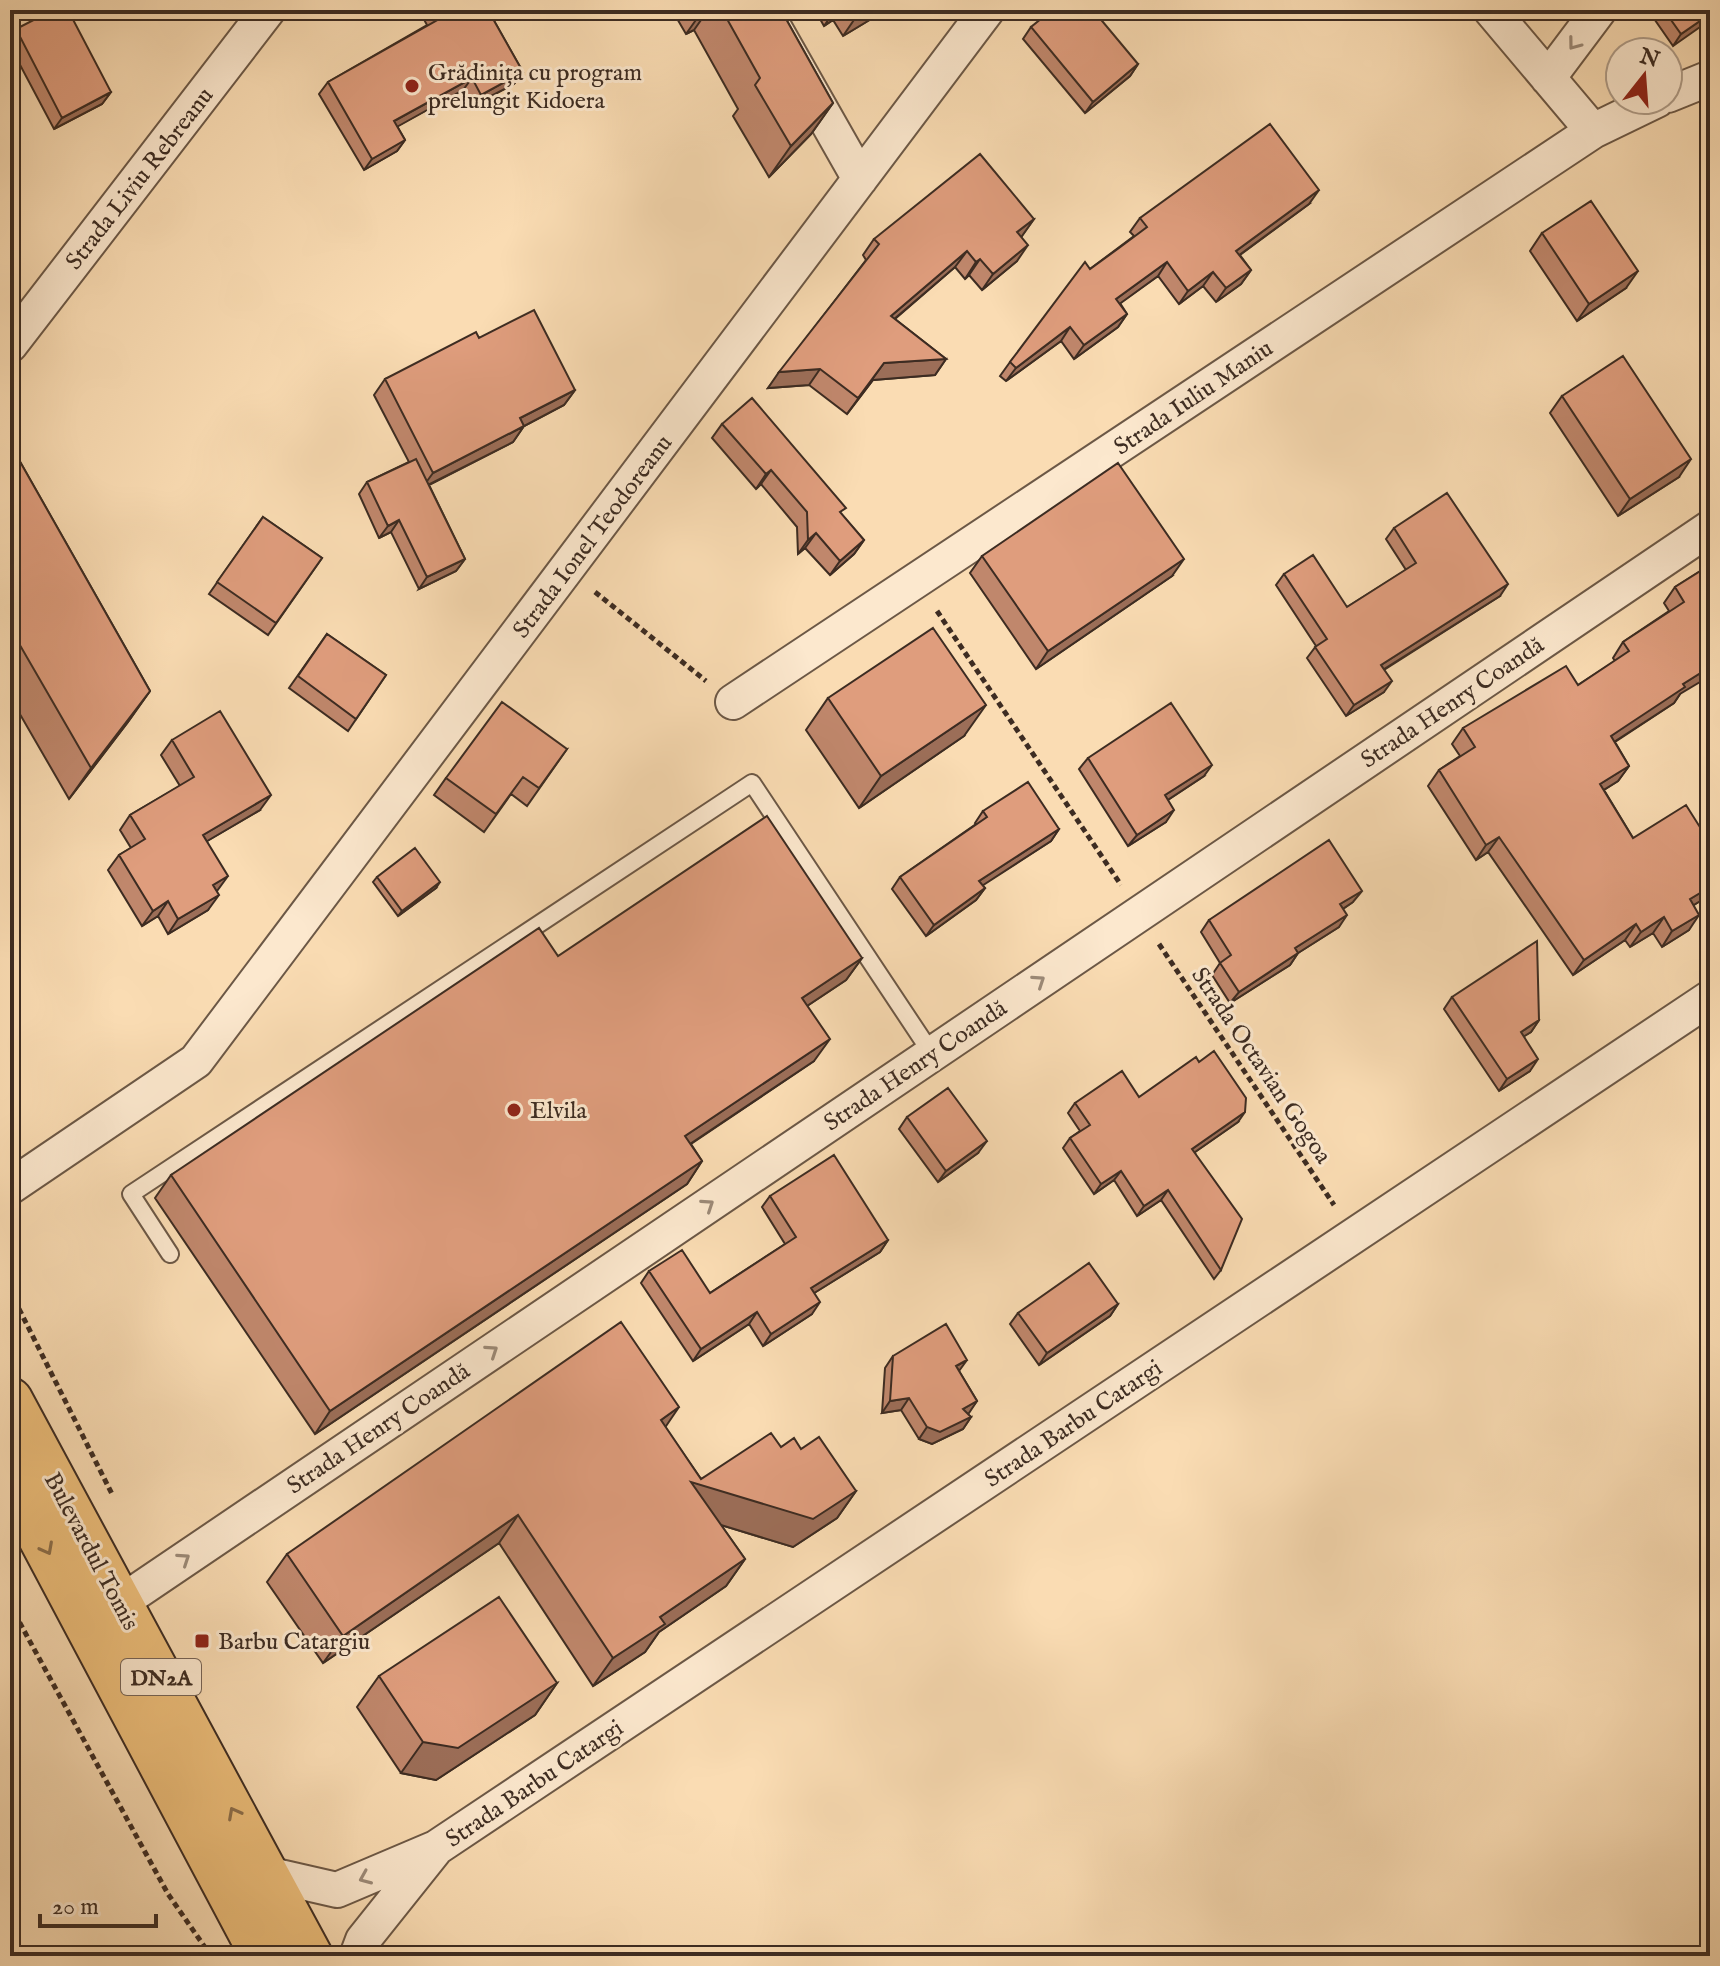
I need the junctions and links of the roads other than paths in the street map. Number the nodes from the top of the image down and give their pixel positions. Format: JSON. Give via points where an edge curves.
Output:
{"nodes":[{"id":1,"x":268,"y":10,"type":"edge"},
{"id":2,"x":764,"y":10,"type":"edge"},
{"id":3,"x":987,"y":10,"type":"edge"},
{"id":4,"x":1491,"y":10,"type":"edge"},
{"id":5,"x":1599,"y":10,"type":"edge"},
{"id":6,"x":1548,"y":78,"type":"junction"},
{"id":7,"x":1710,"y":78,"type":"edge"},
{"id":8,"x":1684,"y":89,"type":"edge"},
{"id":9,"x":1624,"y":116,"type":"edge"},
{"id":10,"x":1593,"y":131,"type":"junction"},
{"id":11,"x":860,"y":179,"type":"junction"},
{"id":12,"x":10,"y":345,"type":"edge"},
{"id":13,"x":1710,"y":528,"type":"edge"},
{"id":14,"x":733,"y":702,"type":"road end"},
{"id":15,"x":1710,"y":998,"type":"edge"},
{"id":16,"x":932,"y":1054,"type":"junction"},
{"id":17,"x":10,"y":1187,"type":"edge"},
{"id":18,"x":170,"y":1254,"type":"dead end"},
{"id":19,"x":10,"y":1400,"type":"edge"},
{"id":20,"x":10,"y":1480,"type":"edge"},
{"id":21,"x":120,"y":1603,"type":"junction"},
{"id":22,"x":436,"y":1848,"type":"junction"},
{"id":23,"x":267,"y":1874,"type":"junction"},
{"id":24,"x":263,"y":1956,"type":"edge"},
{"id":25,"x":310,"y":1956,"type":"edge"},
{"id":26,"x":357,"y":1956,"type":"edge"}],
"edges":[{"from":1,"to":12,"type":"street","name":"Strada Liviu Rebreanu"},
{"from":2,"to":11,"type":"street"},
{"from":3,"to":11,"type":"street","name":"Strada Ionel Teodoreanu"},
{"from":4,"to":6,"type":"street"},
{"from":5,"to":6,"type":"street","one_way":true},
{"from":6,"to":10,"type":"street"},
{"from":7,"to":8,"type":"street"},
{"from":9,"to":10,"type":"street","name":"Strada Iuliu Maniu"},
{"from":10,"to":14,"type":"street","name":"Strada Iuliu Maniu"},
{"from":11,"to":17,"type":"street","name":"Strada Ionel Teodoreanu","via":[[196,1061]]},
{"from":16,"to":13,"type":"street","name":"Strada Henry Coandă","one_way":true},
{"from":15,"to":22,"type":"street","name":"Strada Barbu Catargi"},
{"from":16,"to":18,"type":"lane","via":[[752,783],[131,1194]]},
{"from":21,"to":16,"type":"street","name":"Strada Henry Coandă","one_way":true},
{"from":19,"to":21,"type":"main road","name":"Bulevardul Tomis","number":"DN2A"},
{"from":20,"to":24,"type":"main road","name":"Bulevardul Tomis","number":"DN2A","one_way":true},
{"from":23,"to":21,"type":"main road","name":"Bulevardul Tomis","number":"DN2A","one_way":true},
{"from":22,"to":23,"type":"street","name":"Strada Barbu Catargi","one_way":true,"via":[[337,1890]]},
{"from":22,"to":26,"type":"street","name":"Strada Barbu Catargi","via":[[363,1940]]},
{"from":23,"to":25,"type":"main road","name":"Bulevardul Tomis","number":"DN2A"}]}
